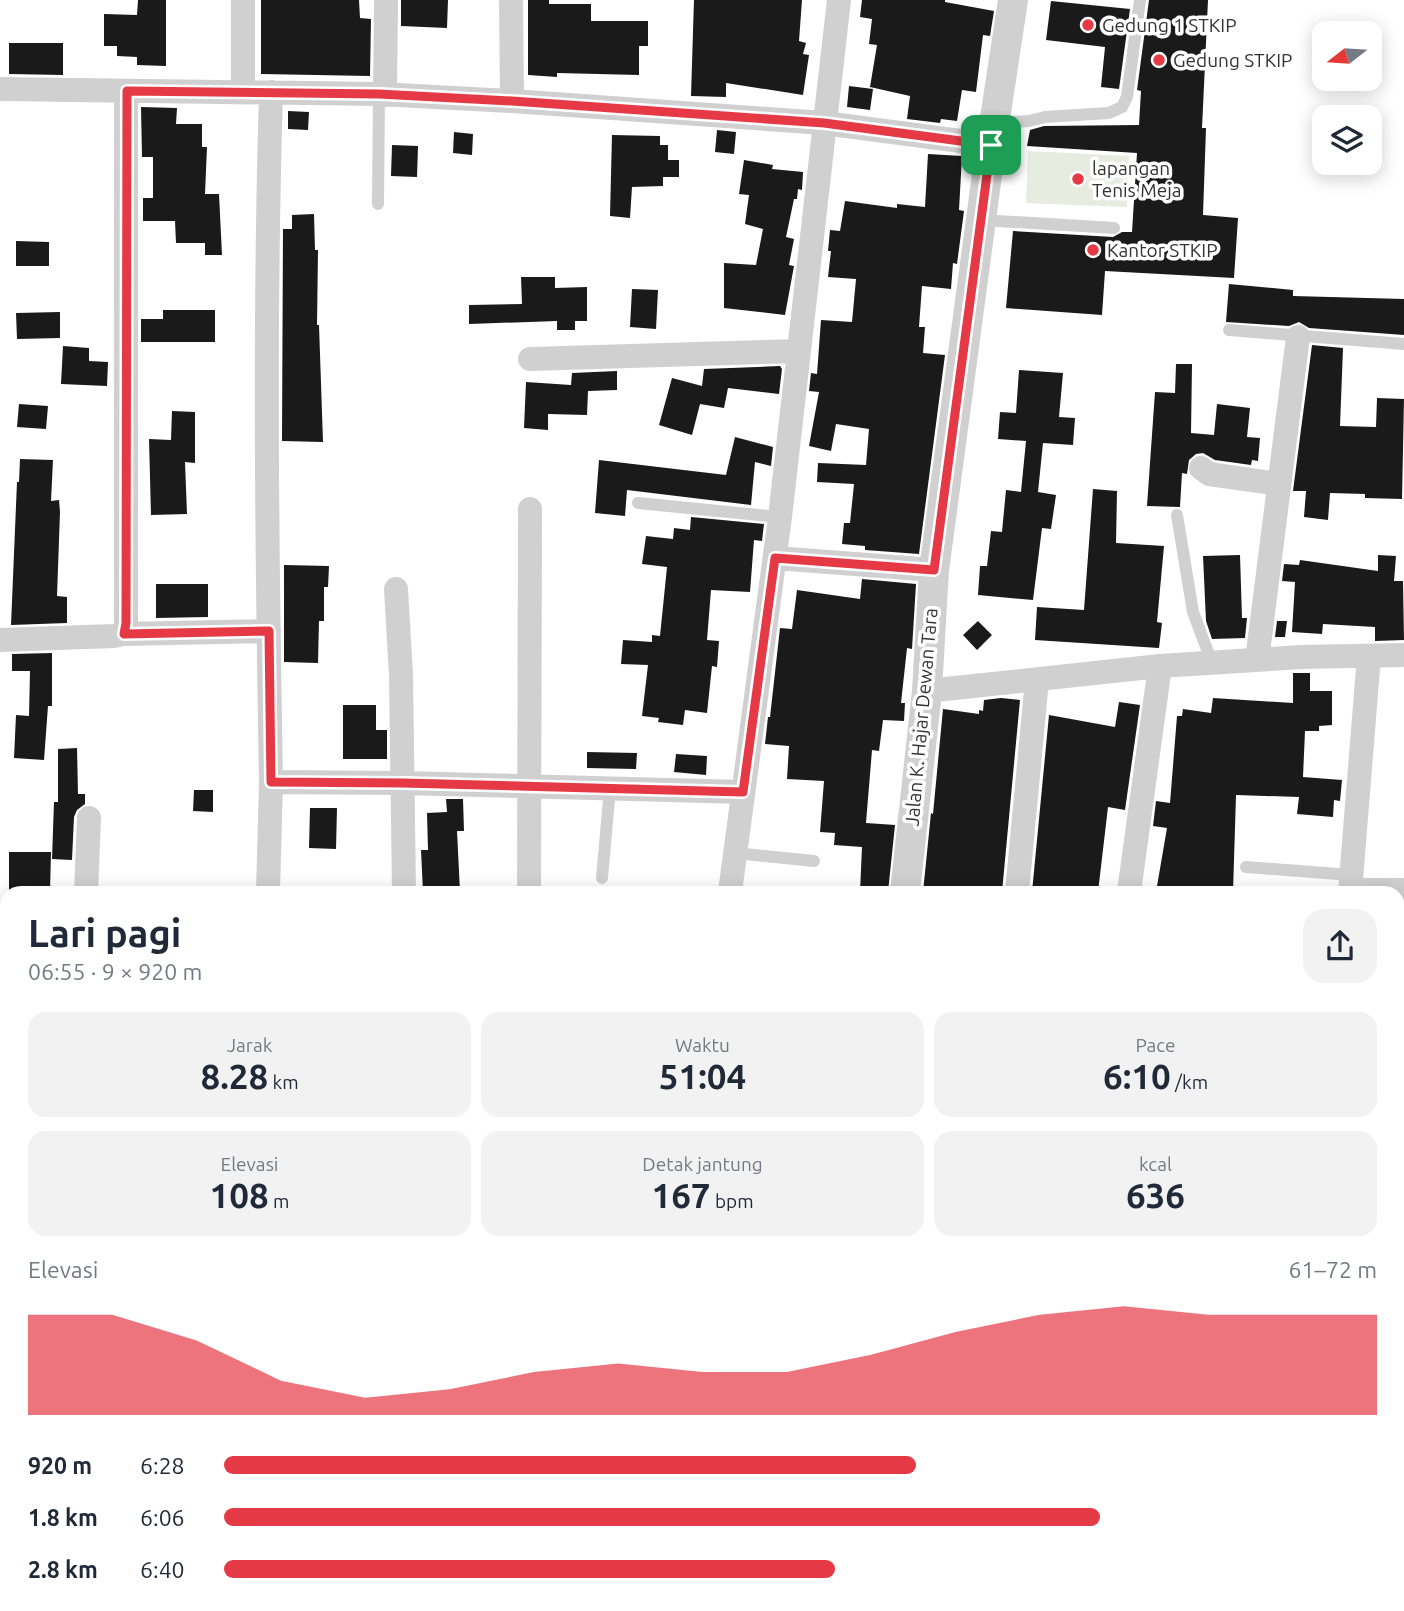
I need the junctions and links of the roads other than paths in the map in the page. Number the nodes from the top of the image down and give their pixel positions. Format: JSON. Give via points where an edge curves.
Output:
{"nodes":[{"id":1,"x":243,"y":0,"type":"edge"},
{"id":2,"x":386,"y":0,"type":"edge"},
{"id":3,"x":510,"y":0,"type":"edge"},
{"id":4,"x":839,"y":0,"type":"edge"},
{"id":5,"x":1013,"y":0,"type":"edge"},
{"id":6,"x":1140,"y":0,"type":"edge"},
{"id":7,"x":0,"y":89,"type":"edge"},
{"id":8,"x":127,"y":91,"type":"junction"},
{"id":9,"x":243,"y":92,"type":"junction"},
{"id":10,"x":271,"y":92,"type":"junction"},
{"id":11,"x":382,"y":95,"type":"junction"},
{"id":12,"x":512,"y":101,"type":"junction"},
{"id":13,"x":824,"y":123,"type":"junction"},
{"id":14,"x":992,"y":134,"type":"junction"},
{"id":15,"x":378,"y":204,"type":"dead end"},
{"id":16,"x":981,"y":220,"type":"junction"},
{"id":17,"x":1114,"y":229,"type":"dead end"},
{"id":18,"x":1229,"y":330,"type":"dead end"},
{"id":19,"x":1298,"y":337,"type":"junction"},
{"id":20,"x":1404,"y":344,"type":"edge"},
{"id":21,"x":799,"y":351,"type":"junction"},
{"id":22,"x":530,"y":359,"type":"dead end"},
{"id":23,"x":1200,"y":467,"type":"dead end"},
{"id":24,"x":1279,"y":484,"type":"junction"},
{"id":25,"x":638,"y":503,"type":"dead end"},
{"id":26,"x":530,"y":509,"type":"dead end"},
{"id":27,"x":1177,"y":515,"type":"dead end"},
{"id":28,"x":780,"y":517,"type":"junction"},
{"id":29,"x":775,"y":558,"type":"junction"},
{"id":30,"x":934,"y":570,"type":"junction"},
{"id":31,"x":396,"y":589,"type":"dead end"},
{"id":32,"x":269,"y":631,"type":"junction"},
{"id":33,"x":124,"y":634,"type":"junction"},
{"id":34,"x":0,"y":640,"type":"edge"},
{"id":35,"x":1404,"y":655,"type":"edge"},
{"id":36,"x":1369,"y":656,"type":"junction"},
{"id":37,"x":1257,"y":660,"type":"junction"},
{"id":38,"x":1212,"y":663,"type":"junction"},
{"id":39,"x":1160,"y":666,"type":"junction"},
{"id":40,"x":1037,"y":680,"type":"junction"},
{"id":41,"x":926,"y":691,"type":"junction"},
{"id":42,"x":271,"y":782,"type":"junction"},
{"id":43,"x":403,"y":783,"type":"junction"},
{"id":44,"x":528,"y":786,"type":"junction"},
{"id":45,"x":610,"y":788,"type":"junction"},
{"id":46,"x":743,"y":792,"type":"junction"},
{"id":47,"x":89,"y":818,"type":"dead end"},
{"id":48,"x":735,"y":853,"type":"junction"},
{"id":49,"x":814,"y":861,"type":"dead end"},
{"id":50,"x":1247,"y":867,"type":"dead end"},
{"id":51,"x":601,"y":878,"type":"dead end"},
{"id":52,"x":86,"y":886,"type":"edge"},
{"id":53,"x":268,"y":886,"type":"edge"},
{"id":54,"x":404,"y":886,"type":"edge"},
{"id":55,"x":529,"y":886,"type":"edge"},
{"id":56,"x":731,"y":886,"type":"edge"},
{"id":57,"x":906,"y":886,"type":"edge"},
{"id":58,"x":1018,"y":886,"type":"edge"},
{"id":59,"x":1130,"y":886,"type":"edge"},
{"id":60,"x":1351,"y":886,"type":"edge"}],
"edges":[{"from":1,"to":9,"type":"street"},
{"from":2,"to":11,"type":"street"},
{"from":3,"to":12,"type":"street"},
{"from":4,"to":13,"type":"street"},
{"from":5,"to":14,"type":"street","name":"Jalan K. Hajar Dewan Tara"},
{"from":6,"to":14,"type":"lane","via":[[1122,107],[1109,113],[1045,117]]},
{"from":7,"to":8,"type":"street"},
{"from":8,"to":9,"type":"street"},
{"from":8,"to":33,"type":"street"},
{"from":9,"to":10,"type":"street"},
{"from":10,"to":11,"type":"street"},
{"from":10,"to":32,"type":"street","via":[[267,207]]},
{"from":11,"to":12,"type":"street"},
{"from":11,"to":15,"type":"lane"},
{"from":12,"to":13,"type":"street"},
{"from":13,"to":14,"type":"street"},
{"from":13,"to":21,"type":"street"},
{"from":14,"to":16,"type":"street","name":"Jalan K. Hajar Dewan Tara"},
{"from":16,"to":17,"type":"lane"},
{"from":16,"to":30,"type":"street","name":"Jalan K. Hajar Dewan Tara"},
{"from":18,"to":19,"type":"lane"},
{"from":19,"to":20,"type":"lane"},
{"from":19,"to":24,"type":"street"},
{"from":21,"to":22,"type":"street"},
{"from":21,"to":28,"type":"street"},
{"from":23,"to":24,"type":"street","via":[[1209,474]]},
{"from":24,"to":37,"type":"street"},
{"from":25,"to":28,"type":"lane"},
{"from":26,"to":44,"type":"street"},
{"from":27,"to":38,"type":"lane","via":[[1193,612]]},
{"from":28,"to":29,"type":"street"},
{"from":29,"to":30,"type":"street"},
{"from":29,"to":46,"type":"street"},
{"from":30,"to":41,"type":"street","name":"Jalan K. Hajar Dewan Tara"},
{"from":31,"to":43,"type":"street"},
{"from":32,"to":33,"type":"street"},
{"from":32,"to":42,"type":"street"},
{"from":33,"to":34,"type":"street"},
{"from":35,"to":36,"type":"street"},
{"from":36,"to":37,"type":"street"},
{"from":36,"to":60,"type":"street"},
{"from":37,"to":38,"type":"street"},
{"from":38,"to":39,"type":"street"},
{"from":39,"to":40,"type":"street"},
{"from":39,"to":59,"type":"street"},
{"from":40,"to":41,"type":"street"},
{"from":40,"to":58,"type":"street"},
{"from":41,"to":57,"type":"street","name":"Jalan K. Hajar Dewan Tara"},
{"from":42,"to":43,"type":"street"},
{"from":42,"to":53,"type":"street"},
{"from":43,"to":44,"type":"street"},
{"from":43,"to":54,"type":"street"},
{"from":44,"to":45,"type":"street"},
{"from":44,"to":55,"type":"street"},
{"from":45,"to":46,"type":"street"},
{"from":45,"to":51,"type":"lane"},
{"from":46,"to":48,"type":"street"},
{"from":47,"to":52,"type":"street"},
{"from":48,"to":49,"type":"lane"},
{"from":48,"to":56,"type":"street"},
{"from":50,"to":60,"type":"lane"}]}
